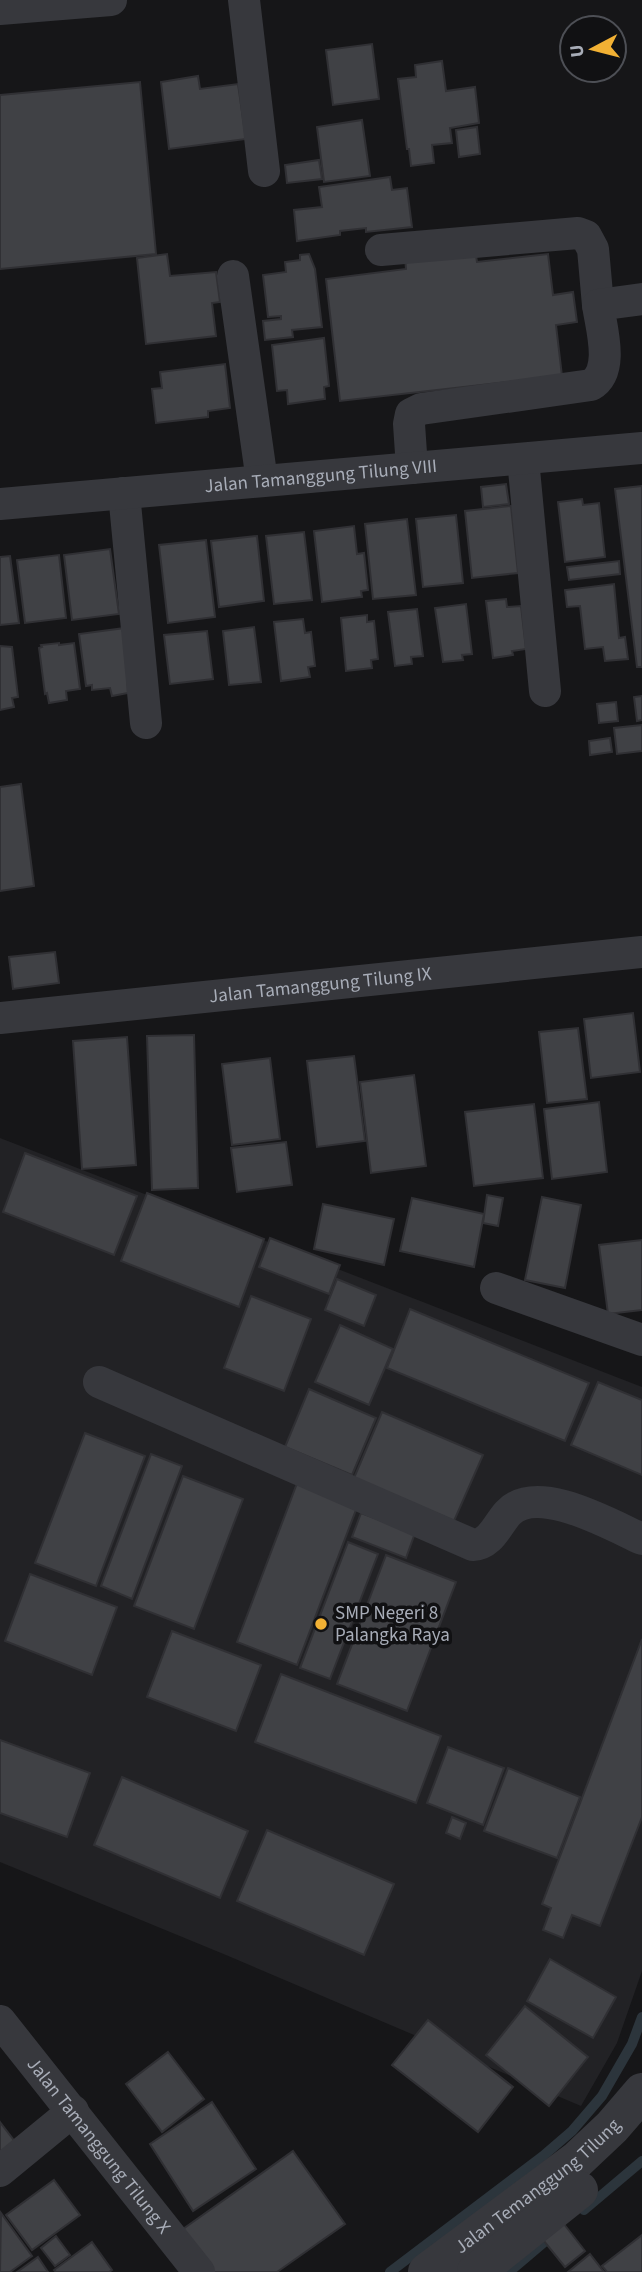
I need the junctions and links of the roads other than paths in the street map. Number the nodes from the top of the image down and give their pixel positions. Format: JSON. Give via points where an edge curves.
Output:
{"nodes":[{"id":1,"x":111,"y":0,"type":"edge"},
{"id":2,"x":244,"y":0,"type":"edge"},
{"id":3,"x":0,"y":9,"type":"edge"},
{"id":4,"x":264,"y":172,"type":"dead end"},
{"id":5,"x":381,"y":250,"type":"dead end"},
{"id":6,"x":233,"y":276,"type":"dead end"},
{"id":7,"x":642,"y":299,"type":"edge"},
{"id":8,"x":598,"y":305,"type":"junction"},
{"id":9,"x":642,"y":448,"type":"edge"},
{"id":10,"x":523,"y":459,"type":"junction"},
{"id":11,"x":412,"y":468,"type":"junction"},
{"id":12,"x":262,"y":481,"type":"junction"},
{"id":13,"x":124,"y":493,"type":"junction"},
{"id":14,"x":0,"y":504,"type":"edge"},
{"id":15,"x":545,"y":691,"type":"dead end"},
{"id":16,"x":146,"y":723,"type":"dead end"},
{"id":17,"x":642,"y":952,"type":"edge"},
{"id":18,"x":0,"y":1018,"type":"edge"},
{"id":19,"x":496,"y":1288,"type":"dead end"},
{"id":20,"x":642,"y":1340,"type":"edge"},
{"id":21,"x":100,"y":1382,"type":"dead end"},
{"id":22,"x":642,"y":1539,"type":"edge"},
{"id":23,"x":0,"y":2021,"type":"edge"},
{"id":24,"x":642,"y":2092,"type":"edge"},
{"id":25,"x":73,"y":2111,"type":"junction"},
{"id":26,"x":642,"y":2132,"type":"edge"},
{"id":27,"x":0,"y":2171,"type":"edge"},
{"id":28,"x":199,"y":2272,"type":"edge"},
{"id":29,"x":427,"y":2272,"type":"edge"},
{"id":30,"x":476,"y":2272,"type":"edge"}],
"edges":[{"from":1,"to":3,"type":"street"},
{"from":2,"to":4,"type":"street"},
{"from":5,"to":8,"type":"street","via":[[579,233],[593,249]]},
{"from":6,"to":12,"type":"street"},
{"from":7,"to":8,"type":"street"},
{"from":8,"to":11,"type":"street","via":[[605,361],[596,382],[415,411],[408,418]]},
{"from":9,"to":10,"type":"street","name":"Jalan Tamanggung Tilung VIII"},
{"from":10,"to":11,"type":"street","name":"Jalan Tamanggung Tilung VIII"},
{"from":10,"to":15,"type":"street"},
{"from":11,"to":12,"type":"street","name":"Jalan Tamanggung Tilung VIII"},
{"from":12,"to":13,"type":"street","name":"Jalan Tamanggung Tilung VIII"},
{"from":13,"to":14,"type":"street","name":"Jalan Tamanggung Tilung VIII"},
{"from":13,"to":16,"type":"street"},
{"from":17,"to":18,"type":"street","name":"Jalan Tamanggung Tilung IX"},
{"from":19,"to":20,"type":"street"},
{"from":21,"to":22,"type":"street","via":[[473,1545],[487,1540],[512,1509],[526,1502],[562,1505]]},
{"from":23,"to":25,"type":"street","name":"Jalan Tamanggung Tilung X"},
{"from":24,"to":29,"type":"street","name":"Jalan Temanggung Tilung","via":[[576,2161]]},
{"from":25,"to":27,"type":"street"},
{"from":25,"to":28,"type":"street","name":"Jalan Tamanggung Tilung X"},
{"from":26,"to":30,"type":"street","via":[[585,2185]]}]}
